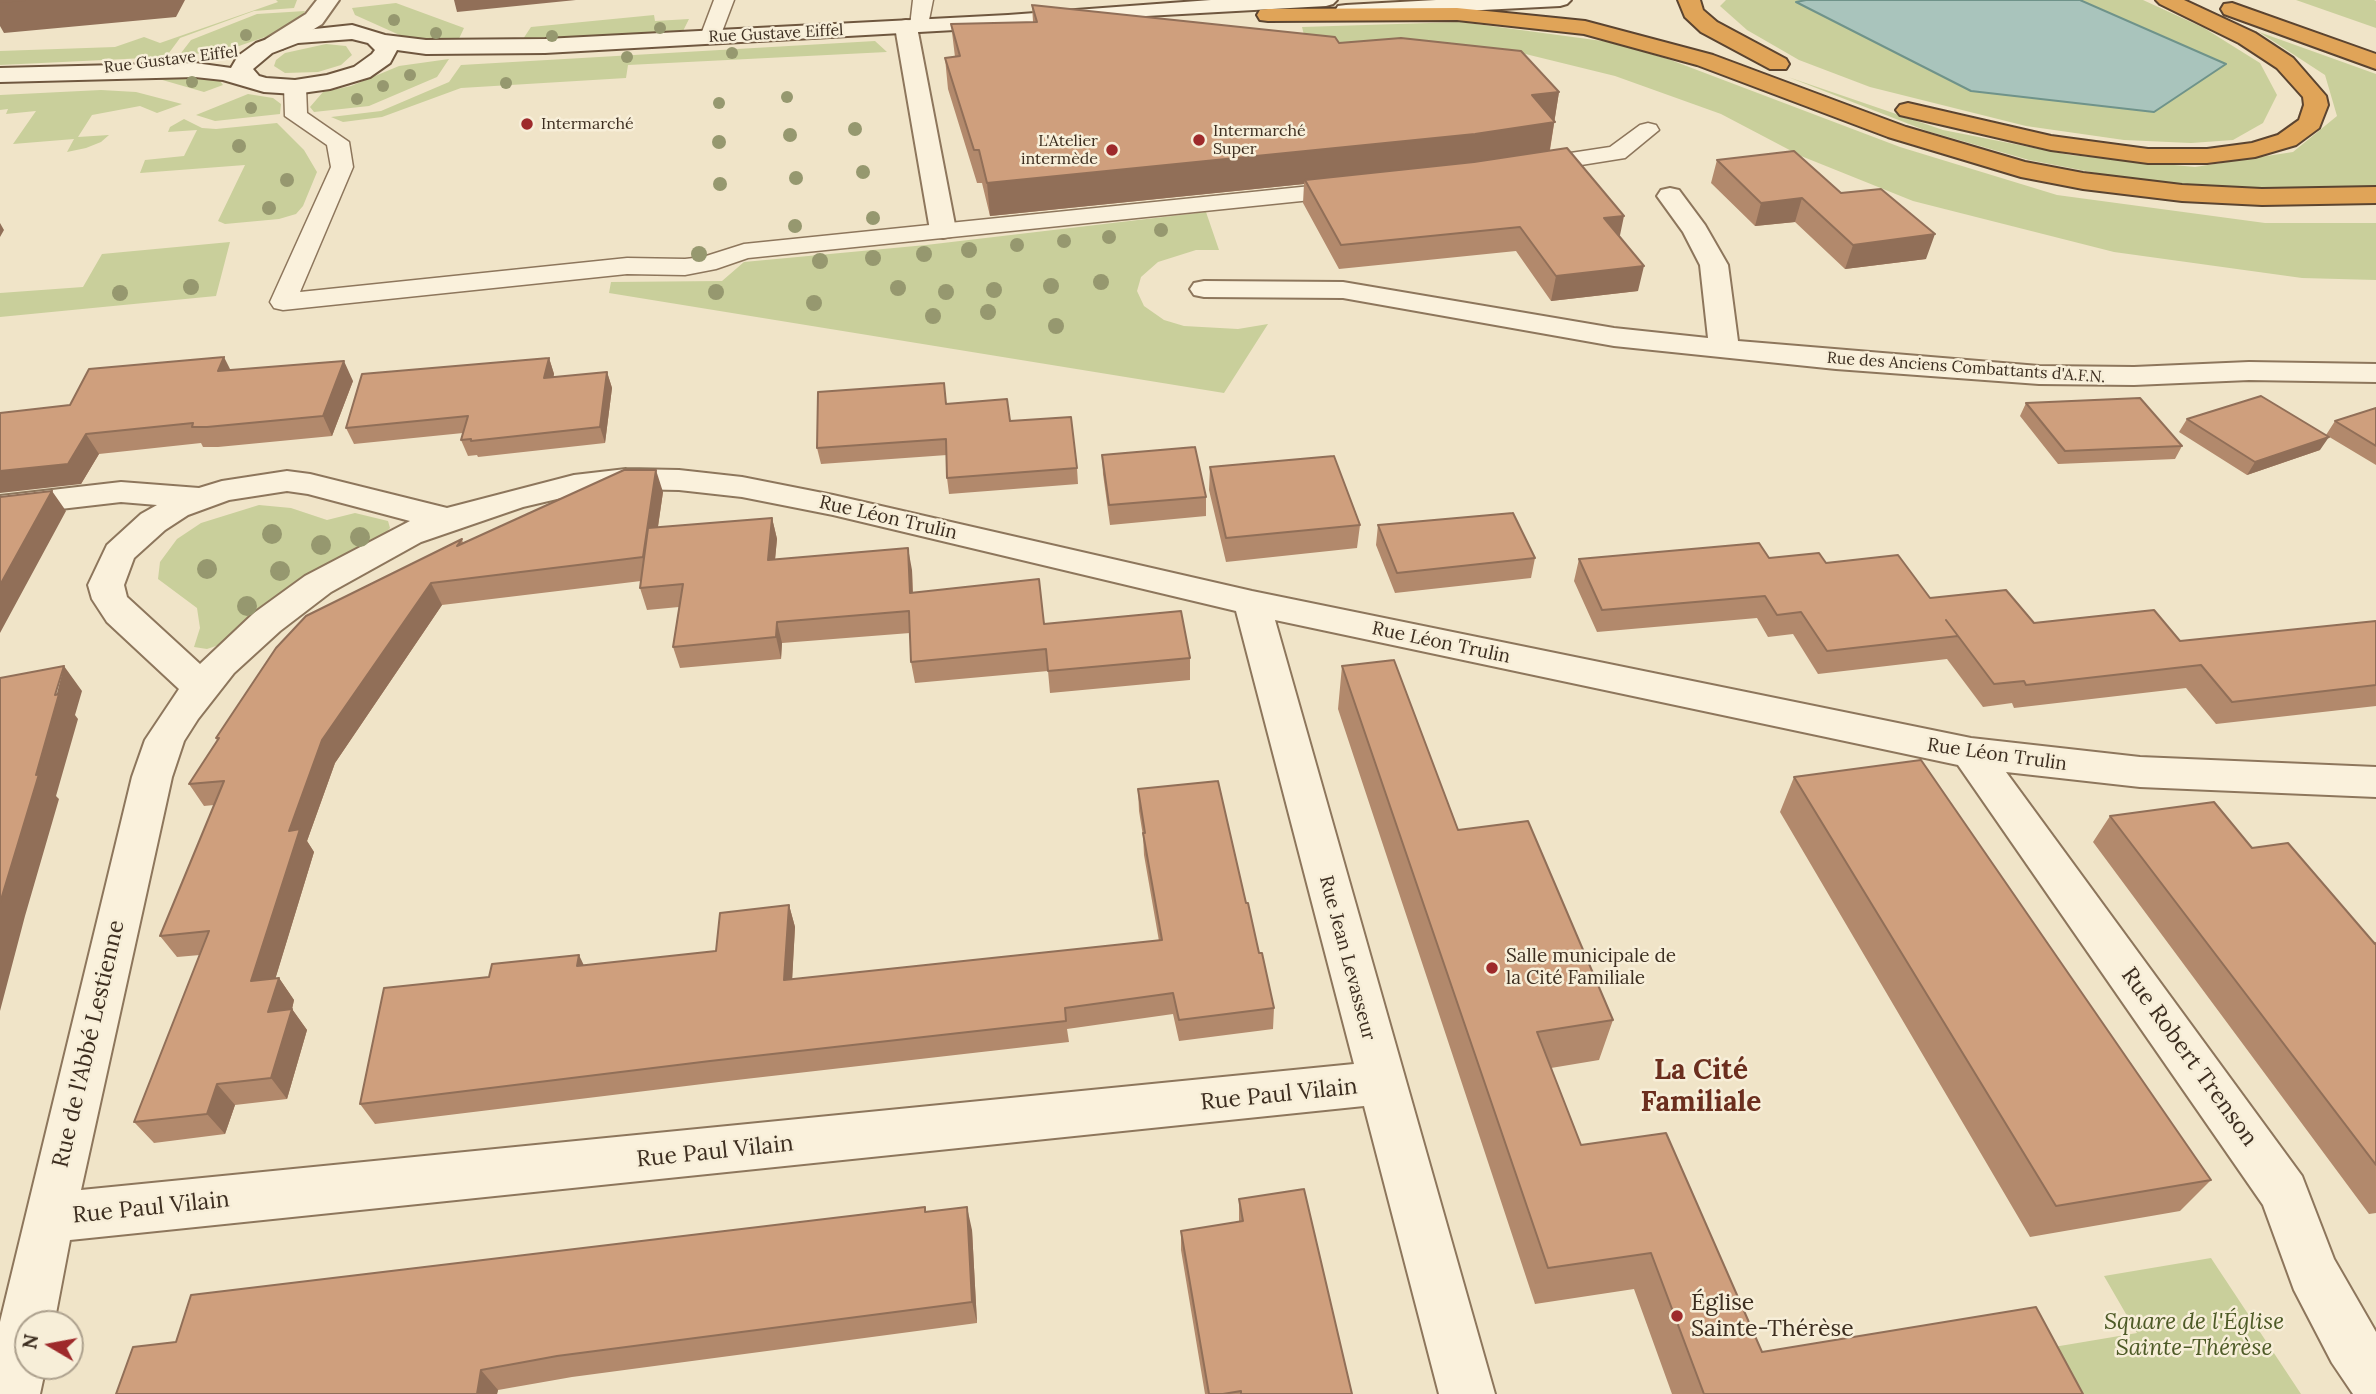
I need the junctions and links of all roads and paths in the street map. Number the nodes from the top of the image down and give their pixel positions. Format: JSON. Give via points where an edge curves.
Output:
{"nodes":[{"id":1,"x":331,"y":0,"type":"edge"},
{"id":2,"x":724,"y":0,"type":"edge"},
{"id":3,"x":923,"y":0,"type":"edge"},
{"id":4,"x":1326,"y":0,"type":"edge"},
{"id":5,"x":1560,"y":0,"type":"edge"},
{"id":6,"x":1689,"y":0,"type":"edge"},
{"id":7,"x":2167,"y":0,"type":"edge"},
{"id":8,"x":2207,"y":0,"type":"edge"},
{"id":9,"x":2264,"y":0,"type":"edge"},
{"id":10,"x":1588,"y":10,"type":"dead end"},
{"id":11,"x":1268,"y":15,"type":"junction"},
{"id":12,"x":1008,"y":21,"type":"junction"},
{"id":13,"x":913,"y":27,"type":"junction"},
{"id":14,"x":1618,"y":35,"type":"junction"},
{"id":15,"x":2363,"y":35,"type":"dead end"},
{"id":16,"x":371,"y":37,"type":"junction"},
{"id":17,"x":710,"y":37,"type":"junction"},
{"id":18,"x":274,"y":44,"type":"junction"},
{"id":19,"x":545,"y":46,"type":"junction"},
{"id":20,"x":2376,"y":62,"type":"edge"},
{"id":21,"x":68,"y":72,"type":"junction"},
{"id":22,"x":362,"y":72,"type":"junction"},
{"id":23,"x":0,"y":75,"type":"edge"},
{"id":24,"x":250,"y":80,"type":"junction"},
{"id":25,"x":295,"y":87,"type":"junction"},
{"id":26,"x":1648,"y":130,"type":"dead end"},
{"id":27,"x":1511,"y":169,"type":"edge"},
{"id":28,"x":1375,"y":186,"type":"edge"},
{"id":29,"x":2376,"y":195,"type":"edge"},
{"id":30,"x":1670,"y":196,"type":"dead end"},
{"id":31,"x":943,"y":230,"type":"junction"},
{"id":32,"x":1204,"y":289,"type":"dead end"},
{"id":33,"x":1724,"y":348,"type":"junction"},
{"id":34,"x":2376,"y":373,"type":"edge"},
{"id":35,"x":198,"y":498,"type":"junction"},
{"id":36,"x":0,"y":506,"type":"edge"},
{"id":37,"x":448,"y":519,"type":"junction"},
{"id":38,"x":1252,"y":603,"type":"junction"},
{"id":39,"x":201,"y":687,"type":"junction"},
{"id":40,"x":1971,"y":753,"type":"junction"},
{"id":41,"x":2376,"y":782,"type":"edge"},
{"id":42,"x":1381,"y":1083,"type":"junction"},
{"id":43,"x":49,"y":1218,"type":"junction"},
{"id":44,"x":2376,"y":1379,"type":"edge"},
{"id":45,"x":12,"y":1394,"type":"edge"},
{"id":46,"x":1467,"y":1394,"type":"edge"}],
"edges":[{"from":1,"to":16,"type":"street","via":[[340,19]]},
{"from":1,"to":18,"type":"street","via":[[314,19]]},
{"from":2,"to":17,"type":"lane"},
{"from":3,"to":13,"type":"lane"},
{"from":4,"to":12,"type":"street"},
{"from":5,"to":11,"type":"street"},
{"from":6,"to":7,"type":"highway","via":[[1693,12],[1709,27],[1800,74],[1918,113],[2010,135],[2122,154],[2207,156],[2272,146],[2310,122],[2314,96],[2285,63],[2247,38]]},
{"from":8,"to":20,"type":"highway"},
{"from":9,"to":15,"type":"highway"},
{"from":10,"to":14,"type":"highway","via":[[1598,23]]},
{"from":11,"to":12,"type":"street"},
{"from":11,"to":14,"type":"highway","via":[[1477,15]]},
{"from":12,"to":13,"type":"street","name":"Rue Gustave Eiffel"},
{"from":13,"to":17,"type":"street","name":"Rue Gustave Eiffel"},
{"from":13,"to":31,"type":"street"},
{"from":14,"to":29,"type":"highway","via":[[1730,68],[1936,145],[2041,173],[2182,193]]},
{"from":16,"to":18,"type":"street","name":"Rue Gustave Eiffel","via":[[319,33]]},
{"from":16,"to":19,"type":"street","name":"Rue Gustave Eiffel","via":[[426,47]]},
{"from":16,"to":22,"type":"street","via":[[386,49],[382,58]]},
{"from":17,"to":19,"type":"street","name":"Rue Gustave Eiffel"},
{"from":18,"to":21,"type":"street","name":"Rue Gustave Eiffel","via":[[212,58]]},
{"from":18,"to":24,"type":"street","via":[[246,61],[242,69]]},
{"from":19,"to":22,"type":"street","name":"Rue Gustave Eiffel","via":[[415,59]]},
{"from":21,"to":23,"type":"street","name":"Rue Gustave Eiffel"},
{"from":21,"to":24,"type":"street","name":"Rue Gustave Eiffel","via":[[195,70]]},
{"from":22,"to":25,"type":"street","name":"Rue Gustave Eiffel"},
{"from":24,"to":25,"type":"street","name":"Rue Gustave Eiffel"},
{"from":25,"to":31,"type":"lane","via":[[296,116],[338,142],[342,167],[283,302],[627,266],[685,267],[744,251]]},
{"from":26,"to":27,"type":"lane","via":[[1617,153]]},
{"from":28,"to":31,"type":"lane"},
{"from":30,"to":33,"type":"street","via":[[1714,265]]},
{"from":32,"to":33,"type":"street","name":"Rue des Anciens Combattants d'A.F.N.","via":[[1343,290],[1540,326]]},
{"from":33,"to":34,"type":"street","name":"Rue des Anciens Combattants d'A.F.N.","via":[[2074,377],[2249,371]]},
{"from":35,"to":36,"type":"street","via":[[121,492]]},
{"from":35,"to":37,"type":"street","via":[[287,481]]},
{"from":35,"to":39,"type":"street","via":[[133,537],[118,553],[106,585],[120,613]]},
{"from":37,"to":38,"type":"street","name":"Rue Léon Trulin","via":[[575,485],[626,479],[743,486]]},
{"from":37,"to":39,"type":"street","name":"Rue Léon Trulin","via":[[380,548],[318,584],[241,644]]},
{"from":38,"to":40,"type":"street","name":"Rue Léon Trulin"},
{"from":38,"to":42,"type":"street","name":"Rue Jean Levasseur"},
{"from":39,"to":43,"type":"street","name":"Rue de l'Abbé Lestienne","via":[[166,740],[152,777]]},
{"from":40,"to":41,"type":"street","name":"Rue Léon Trulin","via":[[2140,772]]},
{"from":40,"to":44,"type":"street","name":"Rue Robert Trenson","via":[[2284,1192],[2313,1272],[2351,1344]]},
{"from":42,"to":43,"type":"street","name":"Rue Paul Vilain"},
{"from":42,"to":46,"type":"street","name":"Rue Jean Levasseur"},
{"from":43,"to":45,"type":"street","name":"Rue de l'Abbé Lestienne"}]}
